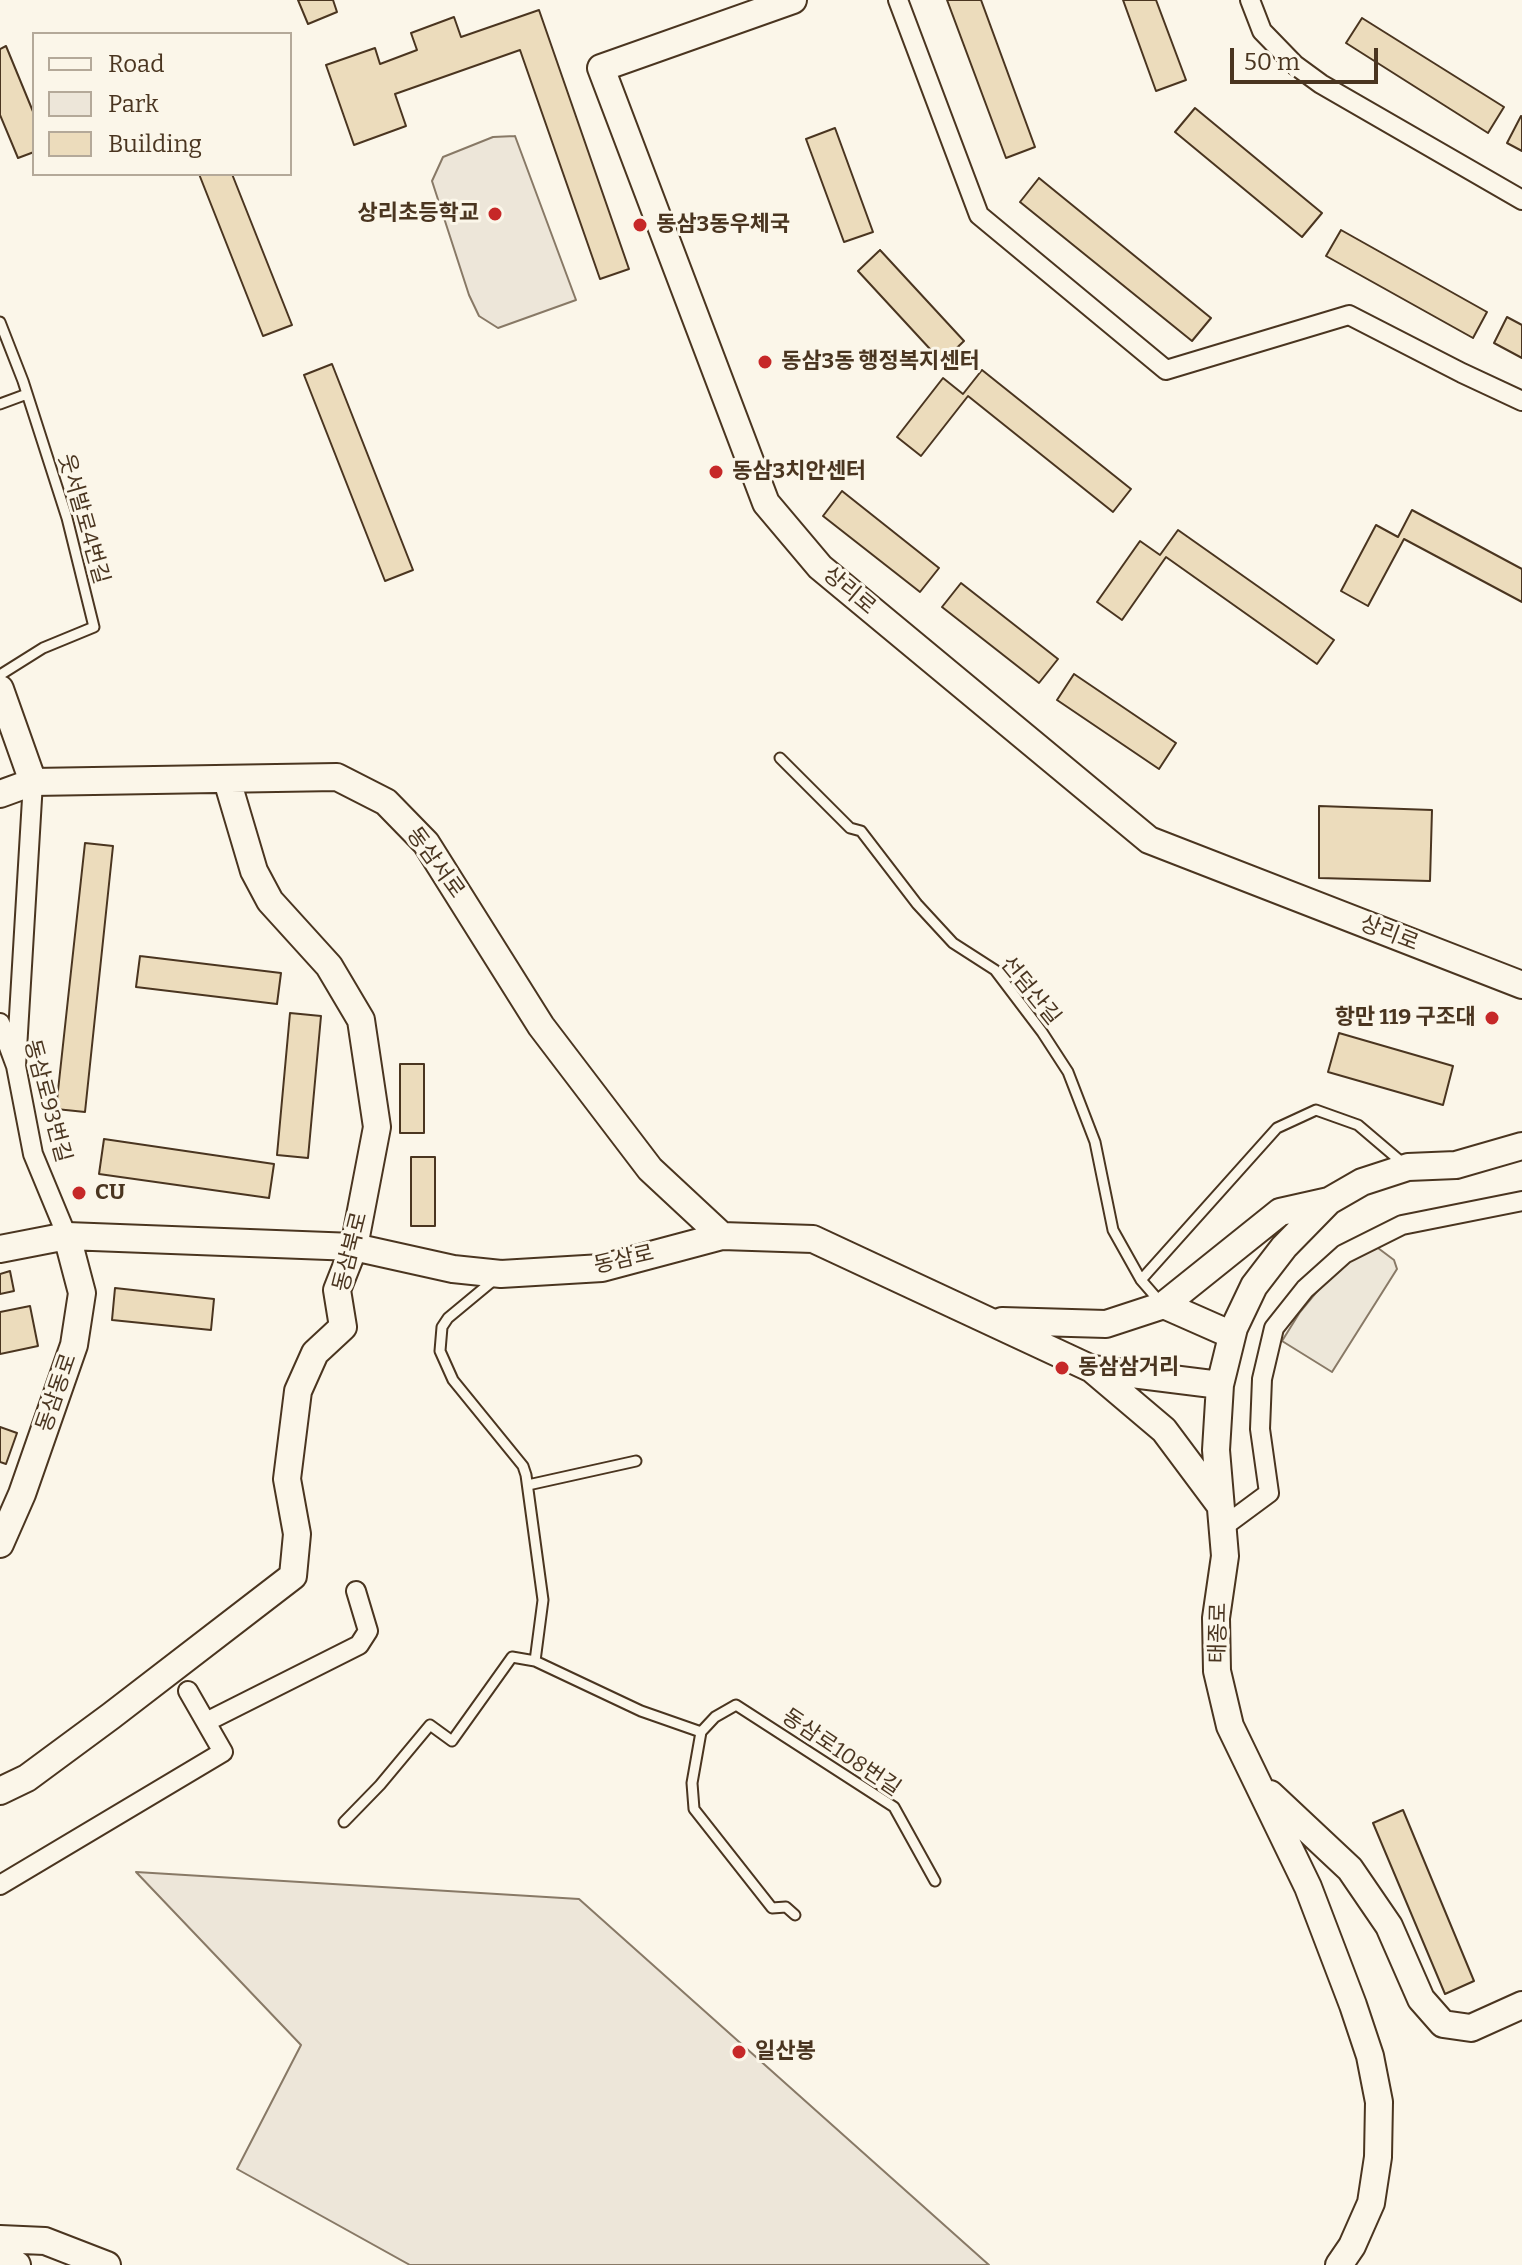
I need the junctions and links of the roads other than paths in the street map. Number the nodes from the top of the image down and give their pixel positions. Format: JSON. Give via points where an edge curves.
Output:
{"nodes":[{"id":1,"x":793,"y":0,"type":"edge"},
{"id":2,"x":898,"y":0,"type":"edge"},
{"id":3,"x":1250,"y":0,"type":"edge"},
{"id":4,"x":1522,"y":200,"type":"edge"},
{"id":5,"x":0,"y":322,"type":"edge"},
{"id":6,"x":27,"y":394,"type":"junction"},
{"id":7,"x":1522,"y":401,"type":"edge"},
{"id":8,"x":0,"y":404,"type":"edge"},
{"id":9,"x":0,"y":675,"type":"edge"},
{"id":10,"x":0,"y":689,"type":"edge"},
{"id":11,"x":780,"y":758,"type":"dead end"},
{"id":12,"x":227,"y":780,"type":"junction"},
{"id":13,"x":33,"y":782,"type":"junction"},
{"id":14,"x":0,"y":794,"type":"edge"},
{"id":15,"x":1522,"y":985,"type":"edge"},
{"id":16,"x":0,"y":1023,"type":"edge"},
{"id":17,"x":16,"y":1066,"type":"junction"},
{"id":18,"x":1522,"y":1146,"type":"edge"},
{"id":19,"x":1408,"y":1167,"type":"junction"},
{"id":20,"x":1329,"y":1201,"type":"junction"},
{"id":21,"x":1522,"y":1201,"type":"edge"},
{"id":22,"x":67,"y":1236,"type":"junction"},
{"id":23,"x":722,"y":1236,"type":"junction"},
{"id":24,"x":354,"y":1247,"type":"junction"},
{"id":25,"x":0,"y":1249,"type":"edge"},
{"id":26,"x":501,"y":1274,"type":"junction"},
{"id":27,"x":1141,"y":1280,"type":"junction"},
{"id":28,"x":1164,"y":1305,"type":"junction"},
{"id":29,"x":990,"y":1321,"type":"junction"},
{"id":30,"x":1232,"y":1335,"type":"junction"},
{"id":31,"x":1092,"y":1369,"type":"junction"},
{"id":32,"x":1220,"y":1385,"type":"junction"},
{"id":33,"x":636,"y":1461,"type":"dead end"},
{"id":34,"x":528,"y":1485,"type":"junction"},
{"id":35,"x":1222,"y":1517,"type":"junction"},
{"id":36,"x":0,"y":1544,"type":"edge"},
{"id":37,"x":356,"y":1591,"type":"dead end"},
{"id":38,"x":535,"y":1661,"type":"junction"},
{"id":39,"x":188,"y":1691,"type":"dead end"},
{"id":40,"x":206,"y":1722,"type":"junction"},
{"id":41,"x":701,"y":1732,"type":"junction"},
{"id":42,"x":1256,"y":1781,"type":"junction"},
{"id":43,"x":0,"y":1791,"type":"edge"},
{"id":44,"x":344,"y":1822,"type":"dead end"},
{"id":45,"x":1350,"y":1869,"type":"junction"},
{"id":46,"x":935,"y":1881,"type":"dead end"},
{"id":47,"x":0,"y":1885,"type":"edge"},
{"id":48,"x":1308,"y":1887,"type":"junction"},
{"id":49,"x":795,"y":1915,"type":"dead end"},
{"id":50,"x":1522,"y":2005,"type":"edge"},
{"id":51,"x":0,"y":2239,"type":"edge"},
{"id":52,"x":0,"y":2255,"type":"edge"},
{"id":53,"x":73,"y":2258,"type":"edge"},
{"id":54,"x":17,"y":2265,"type":"edge"},
{"id":55,"x":107,"y":2265,"type":"edge"},
{"id":56,"x":1339,"y":2265,"type":"edge"}],
"edges":[{"from":1,"to":15,"type":"street","name":"상리로","via":[[601,68],[766,503],[820,567],[1149,840]]},
{"from":2,"to":7,"type":"street","via":[[979,215],[1166,370],[1349,315]]},
{"from":3,"to":4,"type":"street","via":[[1262,31],[1295,65]]},
{"from":5,"to":6,"type":"lane","name":"웃서발로4번길"},
{"from":6,"to":8,"type":"lane"},
{"from":6,"to":9,"type":"lane","name":"웃서발로4번길","via":[[67,518],[94,627],[43,648]]},
{"from":10,"to":13,"type":"street"},
{"from":11,"to":27,"type":"lane","name":"선덤산길","via":[[850,828],[861,831],[953,943],[995,970],[1042,1032],[1068,1072],[1095,1142],[1113,1230]]},
{"from":12,"to":13,"type":"street","name":"동삼서로"},
{"from":12,"to":23,"type":"street","name":"동삼서로","via":[[337,777],[386,802],[426,843],[541,1026],[650,1169]]},
{"from":12,"to":24,"type":"street","name":"동삼북로","via":[[254,871],[270,901],[329,966],[361,1020],[377,1127]]},
{"from":13,"to":14,"type":"street","name":"동삼서로"},
{"from":13,"to":17,"type":"street"},
{"from":16,"to":17,"type":"street","name":"동삼로93번길"},
{"from":17,"to":22,"type":"street","name":"동삼로93번길","via":[[33,1154]]},
{"from":18,"to":19,"type":"street","name":"태종로","via":[[1456,1165]]},
{"from":19,"to":20,"type":"street","name":"태종로","via":[[1362,1182]]},
{"from":19,"to":27,"type":"lane","via":[[1358,1125],[1316,1110],[1277,1128]]},
{"from":20,"to":28,"type":"street","via":[[1280,1212]]},
{"from":20,"to":30,"type":"street","name":"태종로","via":[[1254,1286]]},
{"from":21,"to":35,"type":"street","via":[[1402,1225],[1344,1254],[1305,1289],[1274,1328],[1262,1379],[1260,1429],[1269,1493]]},
{"from":22,"to":24,"type":"street","name":"동삼로"},
{"from":22,"to":25,"type":"street","name":"동삼로"},
{"from":22,"to":36,"type":"street","name":"동삼동로","via":[[82,1293],[74,1345]]},
{"from":23,"to":26,"type":"street","name":"동삼로","via":[[602,1268]]},
{"from":23,"to":29,"type":"street","name":"동삼로","via":[[813,1239]]},
{"from":24,"to":26,"type":"street","name":"동삼로"},
{"from":24,"to":43,"type":"street","name":"동삼북로","via":[[337,1290],[343,1327],[315,1353],[298,1391],[287,1479],[297,1534],[293,1576],[75,1743]]},
{"from":26,"to":34,"type":"lane","via":[[448,1318],[440,1351],[453,1380],[523,1466]]},
{"from":27,"to":28,"type":"lane","name":"선덤산길"},
{"from":28,"to":29,"type":"street","via":[[1106,1324]]},
{"from":28,"to":30,"type":"street"},
{"from":29,"to":31,"type":"street","name":"동삼로"},
{"from":30,"to":32,"type":"street","name":"태종로"},
{"from":31,"to":32,"type":"street","name":"동삼로"},
{"from":31,"to":35,"type":"street","via":[[1164,1430]]},
{"from":32,"to":35,"type":"street","name":"태종로","via":[[1216,1450]]},
{"from":33,"to":34,"type":"lane"},
{"from":34,"to":38,"type":"lane","via":[[543,1600]]},
{"from":35,"to":42,"type":"street","name":"태종로","via":[[1225,1556],[1216,1618],[1217,1671],[1230,1726]]},
{"from":37,"to":40,"type":"street","via":[[368,1631],[359,1645]]},
{"from":38,"to":41,"type":"lane","via":[[641,1711]]},
{"from":38,"to":44,"type":"lane","via":[[512,1657],[452,1741],[430,1725]]},
{"from":39,"to":40,"type":"street"},
{"from":40,"to":47,"type":"street","via":[[223,1752]]},
{"from":41,"to":46,"type":"lane","name":"동삼로108번길","via":[[736,1705],[894,1807]]},
{"from":41,"to":49,"type":"lane","via":[[692,1783],[694,1809],[772,1908],[786,1907]]},
{"from":42,"to":45,"type":"street"},
{"from":42,"to":48,"type":"street","name":"태종로"},
{"from":45,"to":48,"type":"street"},
{"from":45,"to":50,"type":"street","via":[[1389,1926],[1421,1999],[1443,2024],[1471,2028]]},
{"from":48,"to":56,"type":"street","name":"태종로","via":[[1362,2031],[1379,2102],[1371,2203]]},
{"from":51,"to":53,"type":"street","via":[[45,2241]]},
{"from":52,"to":54,"type":"street"},
{"from":53,"to":55,"type":"street"}]}
